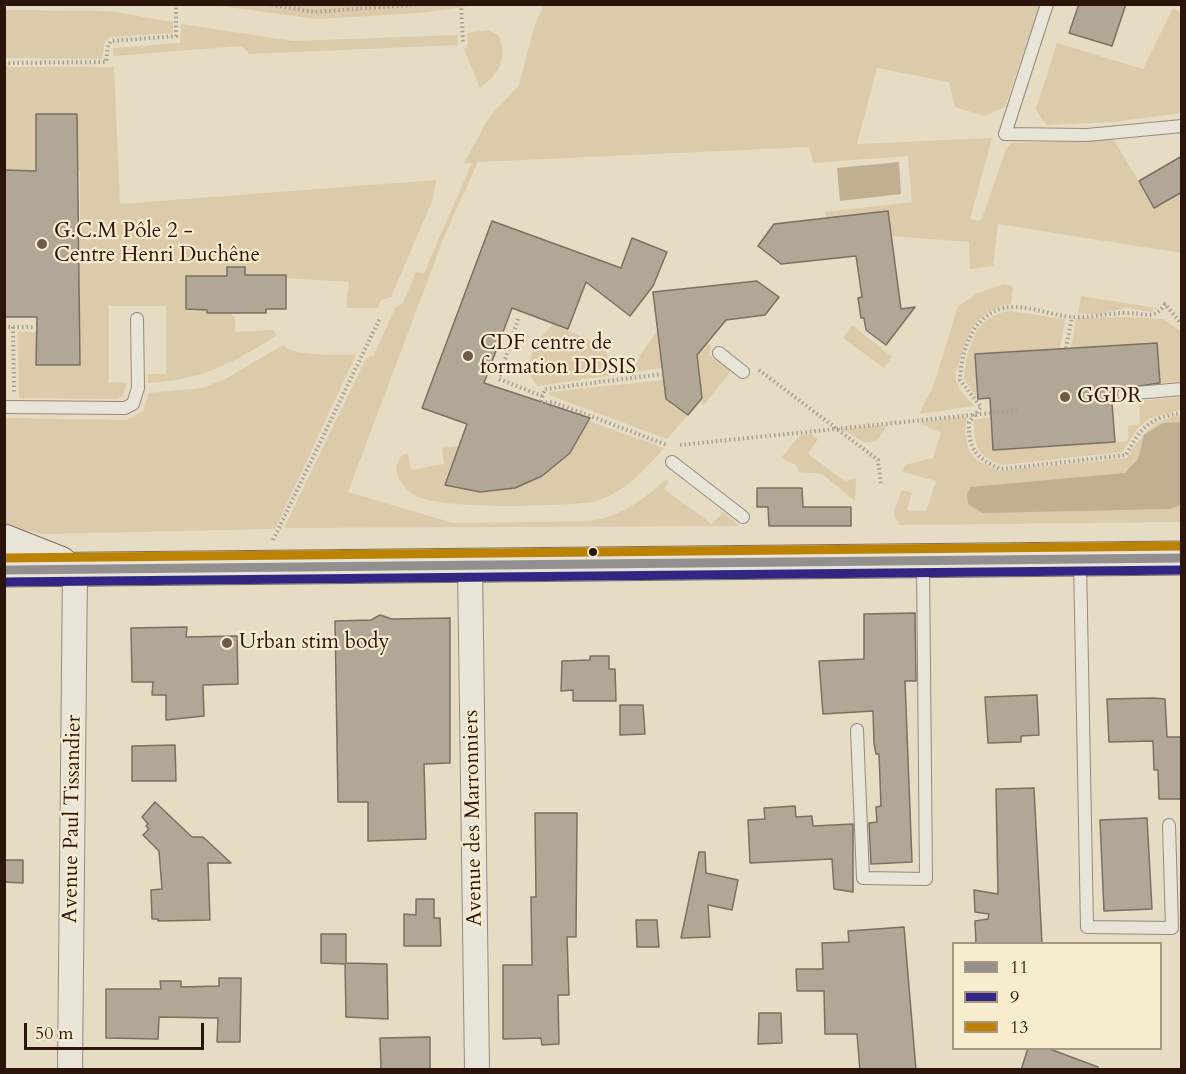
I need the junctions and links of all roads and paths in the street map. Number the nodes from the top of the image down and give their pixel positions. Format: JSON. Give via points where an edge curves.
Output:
{"nodes":[{"id":1,"x":176,"y":4,"type":"edge"},
{"id":2,"x":267,"y":4,"type":"edge"},
{"id":3,"x":424,"y":4,"type":"edge"},
{"id":4,"x":461,"y":4,"type":"edge"},
{"id":5,"x":1047,"y":4,"type":"edge"},
{"id":6,"x":463,"y":44,"type":"dead end"},
{"id":7,"x":4,"y":63,"type":"edge"},
{"id":8,"x":1182,"y":126,"type":"edge"},
{"id":9,"x":1072,"y":317,"type":"junction"},
{"id":10,"x":380,"y":318,"type":"dead end"},
{"id":11,"x":137,"y":319,"type":"dead end"},
{"id":12,"x":518,"y":319,"type":"dead end"},
{"id":13,"x":1182,"y":325,"type":"edge"},
{"id":14,"x":4,"y":327,"type":"edge"},
{"id":15,"x":13,"y":327,"type":"junction"},
{"id":16,"x":35,"y":327,"type":"dead end"},
{"id":17,"x":1066,"y":348,"type":"dead end"},
{"id":18,"x":719,"y":352,"type":"dead end"},
{"id":19,"x":747,"y":368,"type":"joint"},
{"id":20,"x":663,"y":374,"type":"dead end"},
{"id":21,"x":1182,"y":389,"type":"edge"},
{"id":22,"x":1124,"y":394,"type":"dead end"},
{"id":23,"x":542,"y":396,"type":"junction"},
{"id":24,"x":9,"y":408,"type":"edge"},
{"id":25,"x":1020,"y":410,"type":"dead end"},
{"id":26,"x":1182,"y":413,"type":"edge"},
{"id":27,"x":975,"y":414,"type":"junction"},
{"id":28,"x":834,"y":427,"type":"junction"},
{"id":29,"x":672,"y":462,"type":"dead end"},
{"id":30,"x":881,"y":484,"type":"dead end"},
{"id":31,"x":743,"y":517,"type":"dead end"},
{"id":32,"x":4,"y":541,"type":"edge"},
{"id":33,"x":1182,"y":558,"type":"edge"},
{"id":34,"x":1080,"y":559,"type":"junction"},
{"id":35,"x":923,"y":561,"type":"junction"},
{"id":36,"x":470,"y":566,"type":"junction"},
{"id":37,"x":260,"y":568,"type":"junction"},
{"id":38,"x":75,"y":569,"type":"junction"},
{"id":39,"x":4,"y":570,"type":"edge"},
{"id":40,"x":857,"y":730,"type":"dead end"},
{"id":41,"x":1169,"y":825,"type":"dead end"},
{"id":42,"x":70,"y":1070,"type":"edge"},
{"id":43,"x":477,"y":1070,"type":"edge"}],
"edges":[{"from":1,"to":7,"type":"path","via":[[176,36],[111,41],[106,62]]},
{"from":2,"to":3,"type":"path","via":[[314,12]]},
{"from":4,"to":6,"type":"path"},
{"from":5,"to":8,"type":"lane","via":[[1005,134],[1087,135]]},
{"from":9,"to":13,"type":"path","via":[[1126,313],[1152,317],[1165,304]]},
{"from":9,"to":17,"type":"path"},
{"from":9,"to":27,"type":"path","via":[[1015,307],[988,314],[976,325],[960,381],[981,407]]},
{"from":10,"to":37,"type":"path"},
{"from":11,"to":24,"type":"lane","via":[[138,388],[133,404],[125,408]]},
{"from":12,"to":23,"type":"path","via":[[499,379]]},
{"from":14,"to":15,"type":"path"},
{"from":15,"to":16,"type":"path"},
{"from":15,"to":24,"type":"path"},
{"from":18,"to":19,"type":"lane"},
{"from":19,"to":28,"type":"path"},
{"from":20,"to":23,"type":"path","via":[[545,390]]},
{"from":21,"to":22,"type":"lane"},
{"from":23,"to":28,"type":"path","via":[[540,403],[553,402],[668,446]]},
{"from":25,"to":27,"type":"path"},
{"from":26,"to":27,"type":"path","via":[[1153,420],[1141,428],[1126,455],[1001,469],[976,456],[970,446],[969,422]]},
{"from":27,"to":28,"type":"path"},
{"from":28,"to":30,"type":"path","via":[[878,460]]},
{"from":29,"to":31,"type":"lane"},
{"from":32,"to":38,"type":"main road"},
{"from":33,"to":34,"type":"main road"},
{"from":34,"to":35,"type":"main road"},
{"from":34,"to":41,"type":"lane","via":[[1087,927],[1172,928]]},
{"from":35,"to":36,"type":"main road"},
{"from":35,"to":40,"type":"lane","via":[[926,879],[862,878]]},
{"from":36,"to":37,"type":"main road"},
{"from":36,"to":43,"type":"street","name":"Avenue des Marronniers"},
{"from":37,"to":38,"type":"main road"},
{"from":38,"to":39,"type":"main road"},
{"from":38,"to":42,"type":"street","name":"Avenue Paul Tissandier"}]}
